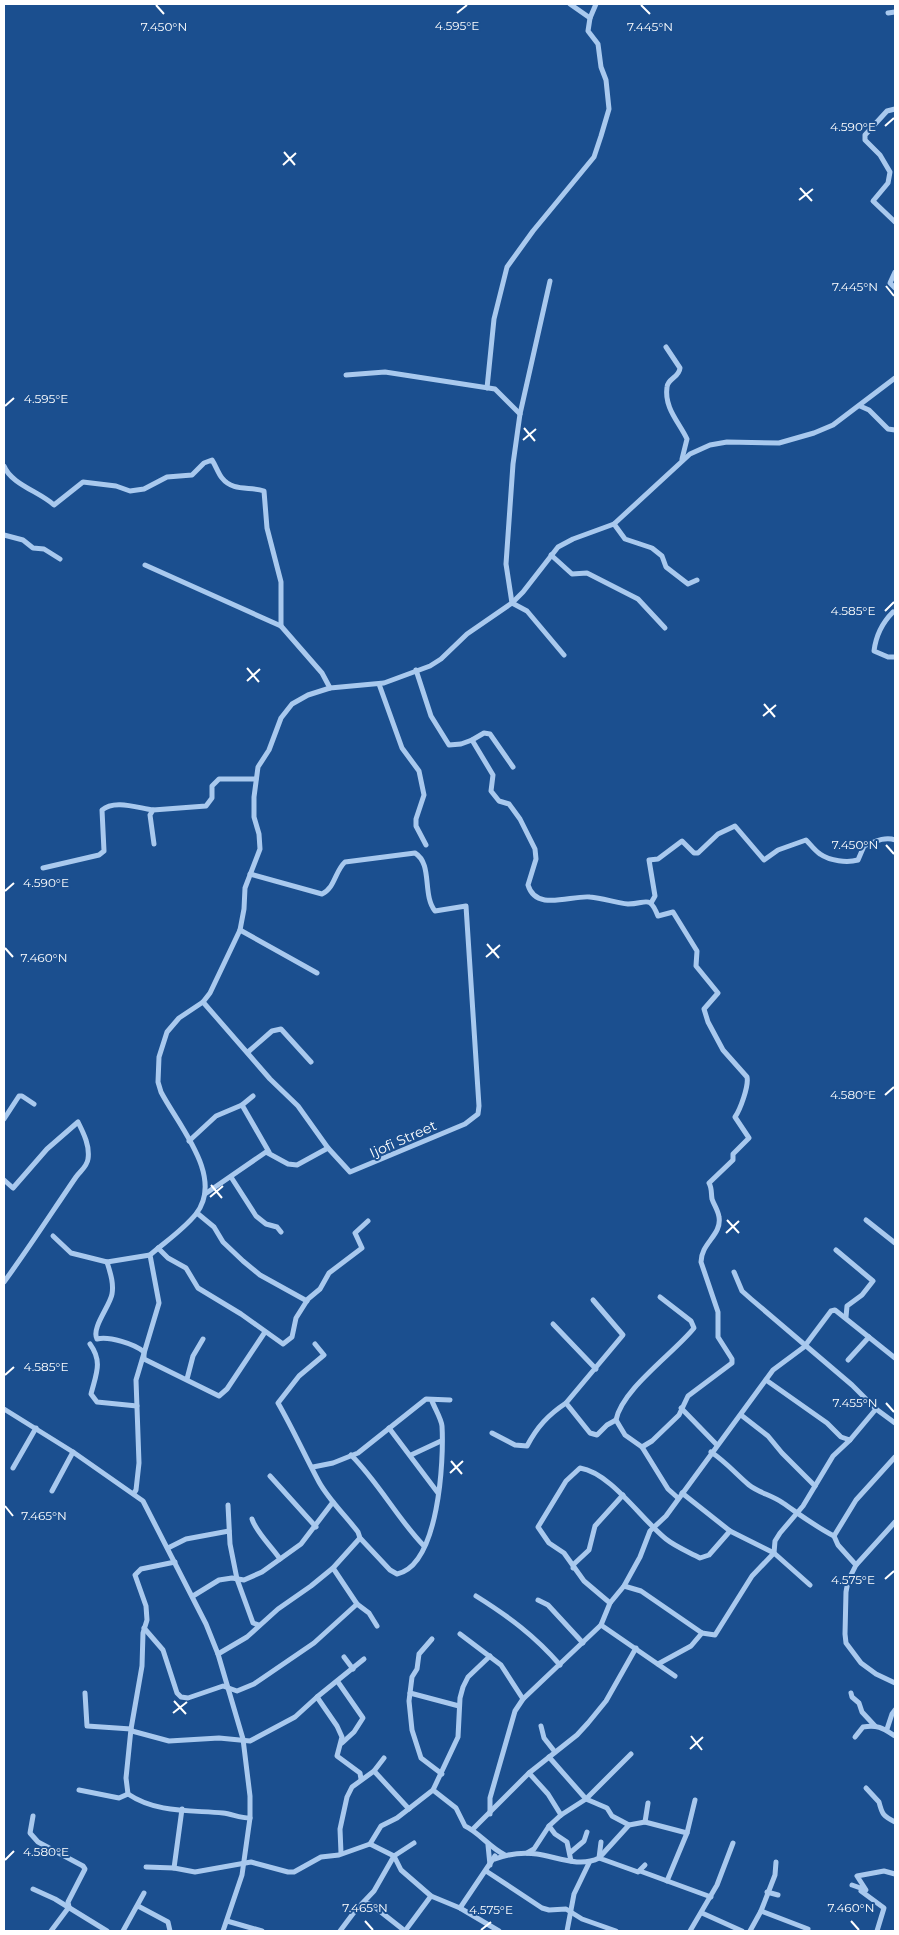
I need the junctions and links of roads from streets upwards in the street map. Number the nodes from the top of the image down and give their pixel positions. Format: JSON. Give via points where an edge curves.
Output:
{"nodes":[{"id":1,"x":570,"y":4,"type":"edge"},
{"id":2,"x":596,"y":4,"type":"edge"},
{"id":3,"x":895,"y":12,"type":"edge"},
{"id":4,"x":888,"y":13,"type":"dead end"},
{"id":5,"x":590,"y":18,"type":"junction"},
{"id":6,"x":895,"y":109,"type":"edge"},
{"id":7,"x":895,"y":222,"type":"edge"},
{"id":8,"x":895,"y":272,"type":"edge"},
{"id":9,"x":550,"y":281,"type":"dead end"},
{"id":10,"x":895,"y":288,"type":"edge"},
{"id":11,"x":666,"y":347,"type":"dead end"},
{"id":12,"x":346,"y":375,"type":"dead end"},
{"id":13,"x":895,"y":378,"type":"edge"},
{"id":14,"x":487,"y":388,"type":"junction"},
{"id":15,"x":860,"y":406,"type":"junction"},
{"id":16,"x":520,"y":414,"type":"junction"},
{"id":17,"x":895,"y":430,"type":"edge"},
{"id":18,"x":681,"y":460,"type":"junction"},
{"id":19,"x":4,"y":466,"type":"edge"},
{"id":20,"x":614,"y":524,"type":"junction"},
{"id":21,"x":4,"y":535,"type":"edge"},
{"id":22,"x":551,"y":555,"type":"junction"},
{"id":23,"x":60,"y":559,"type":"dead end"},
{"id":24,"x":145,"y":565,"type":"dead end"},
{"id":25,"x":697,"y":580,"type":"dead end"},
{"id":26,"x":512,"y":603,"type":"junction"},
{"id":27,"x":895,"y":611,"type":"edge"},
{"id":28,"x":281,"y":626,"type":"junction"},
{"id":29,"x":665,"y":628,"type":"dead end"},
{"id":30,"x":564,"y":655,"type":"dead end"},
{"id":31,"x":895,"y":657,"type":"edge"},
{"id":32,"x":416,"y":670,"type":"junction"},
{"id":33,"x":379,"y":684,"type":"junction"},
{"id":34,"x":330,"y":688,"type":"junction"},
{"id":35,"x":472,"y":740,"type":"junction"},
{"id":36,"x":513,"y":767,"type":"dead end"},
{"id":37,"x":256,"y":779,"type":"junction"},
{"id":38,"x":153,"y":810,"type":"junction"},
{"id":39,"x":895,"y":840,"type":"edge"},
{"id":40,"x":154,"y":844,"type":"dead end"},
{"id":41,"x":426,"y":845,"type":"dead end"},
{"id":42,"x":43,"y":868,"type":"dead end"},
{"id":43,"x":250,"y":874,"type":"junction"},
{"id":44,"x":651,"y":903,"type":"junction"},
{"id":45,"x":240,"y":930,"type":"junction"},
{"id":46,"x":317,"y":973,"type":"dead end"},
{"id":47,"x":202,"y":1002,"type":"junction"},
{"id":48,"x":248,"y":1052,"type":"junction"},
{"id":49,"x":311,"y":1062,"type":"dead end"},
{"id":50,"x":253,"y":1096,"type":"dead end"},
{"id":51,"x":34,"y":1104,"type":"dead end"},
{"id":52,"x":242,"y":1105,"type":"junction"},
{"id":53,"x":4,"y":1119,"type":"edge"},
{"id":54,"x":188,"y":1141,"type":"junction"},
{"id":55,"x":328,"y":1148,"type":"junction"},
{"id":56,"x":269,"y":1152,"type":"junction"},
{"id":57,"x":231,"y":1177,"type":"junction"},
{"id":58,"x":4,"y":1180,"type":"edge"},
{"id":59,"x":205,"y":1194,"type":"junction"},
{"id":60,"x":197,"y":1213,"type":"junction"},
{"id":61,"x":866,"y":1220,"type":"dead end"},
{"id":62,"x":368,"y":1221,"type":"dead end"},
{"id":63,"x":281,"y":1232,"type":"dead end"},
{"id":64,"x":53,"y":1236,"type":"dead end"},
{"id":65,"x":895,"y":1243,"type":"edge"},
{"id":66,"x":158,"y":1248,"type":"junction"},
{"id":67,"x":836,"y":1250,"type":"dead end"},
{"id":68,"x":150,"y":1255,"type":"junction"},
{"id":69,"x":107,"y":1262,"type":"junction"},
{"id":70,"x":734,"y":1272,"type":"dead end"},
{"id":71,"x":4,"y":1282,"type":"edge"},
{"id":72,"x":660,"y":1297,"type":"dead end"},
{"id":73,"x":593,"y":1300,"type":"dead end"},
{"id":74,"x":307,"y":1301,"type":"junction"},
{"id":75,"x":846,"y":1317,"type":"junction"},
{"id":76,"x":553,"y":1324,"type":"dead end"},
{"id":77,"x":265,"y":1332,"type":"junction"},
{"id":78,"x":869,"y":1338,"type":"junction"},
{"id":79,"x":203,"y":1339,"type":"dead end"},
{"id":80,"x":90,"y":1344,"type":"dead end"},
{"id":81,"x":315,"y":1344,"type":"dead end"},
{"id":82,"x":804,"y":1346,"type":"junction"},
{"id":83,"x":895,"y":1358,"type":"edge"},
{"id":84,"x":144,"y":1359,"type":"junction"},
{"id":85,"x":848,"y":1360,"type":"dead end"},
{"id":86,"x":596,"y":1369,"type":"junction"},
{"id":87,"x":186,"y":1379,"type":"junction"},
{"id":88,"x":766,"y":1380,"type":"junction"},
{"id":89,"x":450,"y":1400,"type":"dead end"},
{"id":90,"x":432,"y":1401,"type":"junction"},
{"id":91,"x":566,"y":1403,"type":"junction"},
{"id":92,"x":137,"y":1406,"type":"junction"},
{"id":93,"x":681,"y":1408,"type":"junction"},
{"id":94,"x":4,"y":1409,"type":"edge"},
{"id":95,"x":876,"y":1409,"type":"junction"},
{"id":96,"x":741,"y":1415,"type":"junction"},
{"id":97,"x":616,"y":1420,"type":"junction"},
{"id":98,"x":895,"y":1423,"type":"edge"},
{"id":99,"x":36,"y":1428,"type":"junction"},
{"id":100,"x":389,"y":1428,"type":"junction"},
{"id":101,"x":492,"y":1433,"type":"dead end"},
{"id":102,"x":850,"y":1440,"type":"junction"},
{"id":103,"x":440,"y":1441,"type":"junction"},
{"id":104,"x":717,"y":1445,"type":"junction"},
{"id":105,"x":642,"y":1447,"type":"junction"},
{"id":106,"x":73,"y":1452,"type":"junction"},
{"id":107,"x":711,"y":1452,"type":"junction"},
{"id":108,"x":351,"y":1455,"type":"junction"},
{"id":109,"x":411,"y":1455,"type":"junction"},
{"id":110,"x":895,"y":1458,"type":"edge"},
{"id":111,"x":313,"y":1467,"type":"junction"},
{"id":112,"x":12,"y":1468,"type":"dead end"},
{"id":113,"x":270,"y":1476,"type":"dead end"},
{"id":114,"x":816,"y":1486,"type":"junction"},
{"id":115,"x":52,"y":1491,"type":"dead end"},
{"id":116,"x":134,"y":1493,"type":"junction"},
{"id":117,"x":682,"y":1493,"type":"junction"},
{"id":118,"x":438,"y":1494,"type":"junction"},
{"id":119,"x":623,"y":1495,"type":"junction"},
{"id":120,"x":678,"y":1498,"type":"junction"},
{"id":121,"x":333,"y":1502,"type":"junction"},
{"id":122,"x":228,"y":1505,"type":"dead end"},
{"id":123,"x":798,"y":1512,"type":"junction"},
{"id":124,"x":252,"y":1519,"type":"dead end"},
{"id":125,"x":895,"y":1522,"type":"edge"},
{"id":126,"x":316,"y":1527,"type":"junction"},
{"id":127,"x":653,"y":1528,"type":"junction"},
{"id":128,"x":230,"y":1531,"type":"junction"},
{"id":129,"x":730,"y":1531,"type":"junction"},
{"id":130,"x":834,"y":1536,"type":"junction"},
{"id":131,"x":360,"y":1538,"type":"junction"},
{"id":132,"x":424,"y":1546,"type":"junction"},
{"id":133,"x":168,"y":1548,"type":"junction"},
{"id":134,"x":774,"y":1553,"type":"junction"},
{"id":135,"x":280,"y":1559,"type":"junction"},
{"id":136,"x":175,"y":1562,"type":"junction"},
{"id":137,"x":856,"y":1566,"type":"junction"},
{"id":138,"x":333,"y":1568,"type":"junction"},
{"id":139,"x":573,"y":1568,"type":"junction"},
{"id":140,"x":237,"y":1580,"type":"junction"},
{"id":141,"x":624,"y":1586,"type":"junction"},
{"id":142,"x":810,"y":1586,"type":"dead end"},
{"id":143,"x":193,"y":1596,"type":"junction"},
{"id":144,"x":476,"y":1596,"type":"dead end"},
{"id":145,"x":538,"y":1600,"type":"dead end"},
{"id":146,"x":357,"y":1604,"type":"junction"},
{"id":147,"x":610,"y":1604,"type":"junction"},
{"id":148,"x":258,"y":1625,"type":"junction"},
{"id":149,"x":601,"y":1625,"type":"junction"},
{"id":150,"x":377,"y":1626,"type":"dead end"},
{"id":151,"x":144,"y":1628,"type":"junction"},
{"id":152,"x":702,"y":1633,"type":"junction"},
{"id":153,"x":460,"y":1634,"type":"dead end"},
{"id":154,"x":432,"y":1639,"type":"dead end"},
{"id":155,"x":583,"y":1643,"type":"junction"},
{"id":156,"x":636,"y":1648,"type":"junction"},
{"id":157,"x":218,"y":1654,"type":"junction"},
{"id":158,"x":490,"y":1656,"type":"junction"},
{"id":159,"x":344,"y":1657,"type":"dead end"},
{"id":160,"x":364,"y":1660,"type":"dead end"},
{"id":161,"x":658,"y":1664,"type":"junction"},
{"id":162,"x":560,"y":1665,"type":"junction"},
{"id":163,"x":353,"y":1669,"type":"junction"},
{"id":164,"x":675,"y":1676,"type":"dead end"},
{"id":165,"x":338,"y":1682,"type":"junction"},
{"id":166,"x":895,"y":1683,"type":"edge"},
{"id":167,"x":228,"y":1687,"type":"junction"},
{"id":168,"x":85,"y":1693,"type":"dead end"},
{"id":169,"x":410,"y":1693,"type":"junction"},
{"id":170,"x":852,"y":1693,"type":"dead end"},
{"id":171,"x":317,"y":1697,"type":"junction"},
{"id":172,"x":523,"y":1699,"type":"junction"},
{"id":173,"x":459,"y":1706,"type":"junction"},
{"id":174,"x":895,"y":1710,"type":"edge"},
{"id":175,"x":871,"y":1720,"type":"junction"},
{"id":176,"x":541,"y":1726,"type":"dead end"},
{"id":177,"x":866,"y":1726,"type":"junction"},
{"id":178,"x":875,"y":1726,"type":"junction"},
{"id":179,"x":887,"y":1729,"type":"junction"},
{"id":180,"x":132,"y":1730,"type":"junction"},
{"id":181,"x":895,"y":1736,"type":"edge"},
{"id":182,"x":855,"y":1737,"type":"dead end"},
{"id":183,"x":243,"y":1739,"type":"junction"},
{"id":184,"x":342,"y":1744,"type":"junction"},
{"id":185,"x":555,"y":1752,"type":"junction"},
{"id":186,"x":631,"y":1754,"type":"dead end"},
{"id":187,"x":549,"y":1757,"type":"junction"},
{"id":188,"x":384,"y":1758,"type":"dead end"},
{"id":189,"x":374,"y":1770,"type":"junction"},
{"id":190,"x":529,"y":1773,"type":"junction"},
{"id":191,"x":442,"y":1774,"type":"junction"},
{"id":192,"x":361,"y":1779,"type":"junction"},
{"id":193,"x":866,"y":1788,"type":"dead end"},
{"id":194,"x":79,"y":1790,"type":"dead end"},
{"id":195,"x":433,"y":1790,"type":"junction"},
{"id":196,"x":128,"y":1794,"type":"junction"},
{"id":197,"x":586,"y":1799,"type":"junction"},
{"id":198,"x":696,"y":1800,"type":"dead end"},
{"id":199,"x":648,"y":1803,"type":"dead end"},
{"id":200,"x":182,"y":1809,"type":"junction"},
{"id":201,"x":409,"y":1809,"type":"junction"},
{"id":202,"x":490,"y":1814,"type":"junction"},
{"id":203,"x":562,"y":1815,"type":"junction"},
{"id":204,"x":33,"y":1816,"type":"dead end"},
{"id":205,"x":250,"y":1818,"type":"junction"},
{"id":206,"x":645,"y":1822,"type":"junction"},
{"id":207,"x":895,"y":1822,"type":"edge"},
{"id":208,"x":629,"y":1825,"type":"junction"},
{"id":209,"x":549,"y":1826,"type":"junction"},
{"id":210,"x":473,"y":1829,"type":"junction"},
{"id":211,"x":587,"y":1832,"type":"dead end"},
{"id":212,"x":687,"y":1833,"type":"junction"},
{"id":213,"x":601,"y":1842,"type":"dead end"},
{"id":214,"x":414,"y":1843,"type":"dead end"},
{"id":215,"x":733,"y":1843,"type":"dead end"},
{"id":216,"x":370,"y":1844,"type":"junction"},
{"id":217,"x":488,"y":1845,"type":"junction"},
{"id":218,"x":496,"y":1851,"type":"junction"},
{"id":219,"x":536,"y":1851,"type":"junction"},
{"id":220,"x":571,"y":1852,"type":"junction"},
{"id":221,"x":341,"y":1853,"type":"junction"},
{"id":222,"x":505,"y":1855,"type":"junction"},
{"id":223,"x":394,"y":1856,"type":"junction"},
{"id":224,"x":495,"y":1858,"type":"junction"},
{"id":225,"x":599,"y":1858,"type":"junction"},
{"id":226,"x":571,"y":1861,"type":"junction"},
{"id":227,"x":776,"y":1862,"type":"dead end"},
{"id":228,"x":589,"y":1863,"type":"junction"},
{"id":229,"x":244,"y":1865,"type":"junction"},
{"id":230,"x":645,"y":1865,"type":"dead end"},
{"id":231,"x":490,"y":1866,"type":"junction"},
{"id":232,"x":146,"y":1867,"type":"dead end"},
{"id":233,"x":174,"y":1868,"type":"junction"},
{"id":234,"x":486,"y":1871,"type":"junction"},
{"id":235,"x":640,"y":1871,"type":"junction"},
{"id":236,"x":895,"y":1874,"type":"edge"},
{"id":237,"x":667,"y":1881,"type":"junction"},
{"id":238,"x":34,"y":1889,"type":"dead end"},
{"id":239,"x":767,"y":1892,"type":"junction"},
{"id":240,"x":144,"y":1893,"type":"dead end"},
{"id":241,"x":778,"y":1895,"type":"dead end"},
{"id":242,"x":431,"y":1896,"type":"junction"},
{"id":243,"x":711,"y":1897,"type":"junction"},
{"id":244,"x":365,"y":1903,"type":"junction"},
{"id":245,"x":138,"y":1906,"type":"junction"},
{"id":246,"x":69,"y":1907,"type":"junction"},
{"id":247,"x":460,"y":1908,"type":"junction"},
{"id":248,"x":570,"y":1911,"type":"junction"},
{"id":249,"x":761,"y":1912,"type":"junction"},
{"id":250,"x":702,"y":1913,"type":"junction"},
{"id":251,"x":227,"y":1921,"type":"junction"},
{"id":252,"x":808,"y":1929,"type":"dead end"},
{"id":253,"x":51,"y":1931,"type":"edge"},
{"id":254,"x":104,"y":1931,"type":"edge"},
{"id":255,"x":123,"y":1931,"type":"edge"},
{"id":256,"x":170,"y":1931,"type":"edge"},
{"id":257,"x":223,"y":1931,"type":"edge"},
{"id":258,"x":262,"y":1931,"type":"edge"},
{"id":259,"x":340,"y":1931,"type":"edge"},
{"id":260,"x":499,"y":1931,"type":"edge"},
{"id":261,"x":567,"y":1931,"type":"edge"},
{"id":262,"x":616,"y":1931,"type":"edge"},
{"id":263,"x":690,"y":1931,"type":"edge"},
{"id":264,"x":742,"y":1931,"type":"edge"},
{"id":265,"x":750,"y":1931,"type":"edge"},
{"id":266,"x":877,"y":1931,"type":"edge"}],
"edges":[{"from":1,"to":5,"type":"street"},
{"from":2,"to":5,"type":"street"},
{"from":3,"to":4,"type":"street"},
{"from":5,"to":14,"type":"street","via":[[588,31],[598,44],[609,109],[594,157],[507,267],[494,319]]},
{"from":6,"to":7,"type":"street","via":[[887,111],[865,135],[865,140],[880,155],[890,172],[888,183],[873,201]]},
{"from":8,"to":10,"type":"street","via":[[890,284]]},
{"from":9,"to":16,"type":"street"},
{"from":11,"to":18,"type":"street","via":[[680,368],[667,387],[670,411],[687,439]]},
{"from":12,"to":14,"type":"street","via":[[385,372]]},
{"from":13,"to":15,"type":"street"},
{"from":14,"to":16,"type":"street","via":[[495,389]]},
{"from":15,"to":17,"type":"street","via":[[869,410],[888,429]]},
{"from":15,"to":18,"type":"street","via":[[833,425],[794,440],[710,445]]},
{"from":16,"to":26,"type":"street","via":[[506,564]]},
{"from":18,"to":20,"type":"street"},
{"from":19,"to":28,"type":"street","via":[[7,474],[54,505],[83,482],[130,491],[144,490],[167,477],[192,474],[212,460],[223,479],[231,485],[264,491],[267,528],[281,582]]},
{"from":20,"to":22,"type":"street","via":[[573,539]]},
{"from":20,"to":25,"type":"street","via":[[625,539],[652,548],[662,556],[666,567],[682,581],[688,584]]},
{"from":21,"to":23,"type":"street","via":[[22,540],[33,548],[44,549]]},
{"from":22,"to":26,"type":"street"},
{"from":22,"to":29,"type":"street","via":[[572,574],[587,573],[638,599]]},
{"from":24,"to":28,"type":"street"},
{"from":26,"to":30,"type":"street","via":[[527,611]]},
{"from":26,"to":32,"type":"street","via":[[467,634],[441,659]]},
{"from":27,"to":31,"type":"street","via":[[884,622],[874,651]]},
{"from":28,"to":34,"type":"street","via":[[322,672]]},
{"from":32,"to":33,"type":"street"},
{"from":32,"to":35,"type":"street","via":[[431,716],[449,745]]},
{"from":33,"to":34,"type":"street"},
{"from":33,"to":41,"type":"street","via":[[402,748],[419,771],[424,795],[416,826]]},
{"from":34,"to":37,"type":"street","via":[[308,695],[285,712],[258,767]]},
{"from":35,"to":36,"type":"street","via":[[484,733],[490,734]]},
{"from":35,"to":44,"type":"street","via":[[493,775],[490,791],[499,801],[509,804],[531,838],[536,860],[528,885],[532,893],[549,901],[588,896],[626,904]]},
{"from":37,"to":38,"type":"street","via":[[219,779],[212,786],[212,798],[206,806]]},
{"from":37,"to":43,"type":"street","via":[[254,817],[260,849]]},
{"from":38,"to":40,"type":"street","via":[[150,815]]},
{"from":38,"to":42,"type":"street","via":[[120,805],[105,807],[102,810],[104,851],[99,855]]},
{"from":39,"to":44,"type":"street","via":[[881,840],[864,846],[858,860],[853,862],[819,854],[806,840],[778,850],[764,860],[735,826],[718,834],[698,853],[682,841],[663,856],[649,860],[655,896]]},
{"from":43,"to":45,"type":"street"},
{"from":43,"to":55,"type":"street","name":"Ijofi Street","via":[[322,894],[332,885],[345,862],[415,853],[424,865],[428,899],[435,911],[466,906],[478,1114],[465,1124],[350,1172]]},
{"from":44,"to":93,"type":"street","via":[[658,916],[673,912],[697,951],[696,966],[718,993],[704,1009],[708,1022],[748,1082],[742,1096],[743,1106],[736,1117],[749,1138],[709,1183],[720,1218],[714,1236],[701,1255],[718,1312],[718,1337],[732,1363],[688,1396]]},
{"from":45,"to":46,"type":"street"},
{"from":45,"to":47,"type":"street","via":[[216,983]]},
{"from":47,"to":48,"type":"street","name":"Ijofi Street"},
{"from":47,"to":54,"type":"street","via":[[166,1032],[159,1057],[161,1092]]},
{"from":48,"to":49,"type":"street","via":[[272,1031],[281,1029]]},
{"from":48,"to":55,"type":"street","name":"Ijofi Street","via":[[298,1106]]},
{"from":50,"to":52,"type":"street"},
{"from":51,"to":53,"type":"street","via":[[19,1096]]},
{"from":52,"to":54,"type":"street","via":[[216,1116]]},
{"from":52,"to":56,"type":"street"},
{"from":54,"to":59,"type":"street","via":[[206,1175]]},
{"from":55,"to":56,"type":"street","via":[[297,1165],[288,1164]]},
{"from":56,"to":57,"type":"street"},
{"from":57,"to":59,"type":"street"},
{"from":57,"to":63,"type":"street","via":[[256,1216]]},
{"from":58,"to":71,"type":"street","via":[[14,1188],[47,1149],[78,1122],[87,1140],[86,1166]]},
{"from":59,"to":60,"type":"street"},
{"from":60,"to":66,"type":"street"},
{"from":60,"to":74,"type":"street","via":[[214,1227],[223,1242],[243,1262]]},
{"from":61,"to":65,"type":"street"},
{"from":62,"to":74,"type":"street","via":[[355,1233],[362,1248],[329,1273],[320,1289]]},
{"from":64,"to":69,"type":"street","via":[[71,1253]]},
{"from":66,"to":68,"type":"street"},
{"from":66,"to":77,"type":"street","via":[[186,1268],[198,1288]]},
{"from":67,"to":75,"type":"street","via":[[873,1281],[847,1306]]},
{"from":68,"to":69,"type":"street"},
{"from":68,"to":84,"type":"street","via":[[160,1303]]},
{"from":69,"to":84,"type":"street","via":[[112,1296],[95,1336],[97,1339],[112,1338],[139,1348],[144,1352]]},
{"from":70,"to":82,"type":"street","via":[[742,1291]]},
{"from":72,"to":97,"type":"street","via":[[691,1321],[694,1328],[638,1384],[617,1411]]},
{"from":73,"to":86,"type":"street","via":[[622,1336]]},
{"from":74,"to":77,"type":"street","via":[[296,1318],[292,1337],[284,1344]]},
{"from":75,"to":78,"type":"street"},
{"from":75,"to":82,"type":"street","via":[[837,1310],[832,1311]]},
{"from":76,"to":86,"type":"street"},
{"from":77,"to":87,"type":"street","via":[[221,1396]]},
{"from":78,"to":83,"type":"street"},
{"from":78,"to":85,"type":"street"},
{"from":79,"to":87,"type":"street","via":[[193,1356]]},
{"from":80,"to":92,"type":"street","via":[[98,1364],[91,1394],[97,1402]]},
{"from":81,"to":111,"type":"street","via":[[324,1355],[299,1376],[278,1403]]},
{"from":82,"to":88,"type":"street","via":[[773,1370]]},
{"from":82,"to":95,"type":"street"},
{"from":84,"to":87,"type":"street"},
{"from":84,"to":92,"type":"street","via":[[136,1380]]},
{"from":86,"to":91,"type":"street"},
{"from":88,"to":96,"type":"street"},
{"from":88,"to":102,"type":"street","via":[[827,1423],[841,1438]]},
{"from":89,"to":90,"type":"street"},
{"from":90,"to":100,"type":"street","via":[[426,1399]]},
{"from":90,"to":103,"type":"street","via":[[442,1425]]},
{"from":91,"to":97,"type":"street","via":[[590,1433],[597,1435]]},
{"from":91,"to":101,"type":"street","via":[[537,1428],[527,1446],[515,1445]]},
{"from":92,"to":116,"type":"street","via":[[139,1462]]},
{"from":93,"to":104,"type":"street"},
{"from":93,"to":105,"type":"street","via":[[652,1441]]},
{"from":94,"to":99,"type":"street"},
{"from":95,"to":98,"type":"street"},
{"from":95,"to":102,"type":"street"},
{"from":96,"to":104,"type":"street"},
{"from":96,"to":114,"type":"street","via":[[768,1436]]},
{"from":97,"to":105,"type":"street","via":[[625,1435]]},
{"from":99,"to":106,"type":"street"},
{"from":99,"to":112,"type":"street"},
{"from":100,"to":108,"type":"street","via":[[375,1442]]},
{"from":100,"to":109,"type":"street"},
{"from":102,"to":114,"type":"street","via":[[833,1456]]},
{"from":103,"to":109,"type":"street"},
{"from":103,"to":118,"type":"street","via":[[442,1464]]},
{"from":104,"to":107,"type":"street"},
{"from":105,"to":120,"type":"street","via":[[668,1489]]},
{"from":106,"to":115,"type":"street"},
{"from":106,"to":116,"type":"street"},
{"from":107,"to":117,"type":"street"},
{"from":107,"to":123,"type":"street","via":[[729,1464],[748,1484]]},
{"from":108,"to":111,"type":"street"},
{"from":108,"to":132,"type":"street","via":[[390,1502],[406,1528]]},
{"from":109,"to":118,"type":"street"},
{"from":110,"to":130,"type":"street","via":[[856,1500]]},
{"from":111,"to":121,"type":"street"},
{"from":113,"to":126,"type":"street"},
{"from":114,"to":123,"type":"street"},
{"from":116,"to":133,"type":"street","via":[[143,1502]]},
{"from":117,"to":120,"type":"street"},
{"from":117,"to":129,"type":"street"},
{"from":118,"to":132,"type":"street","via":[[435,1520]]},
{"from":119,"to":127,"type":"street"},
{"from":119,"to":139,"type":"street","via":[[595,1526],[589,1550]]},
{"from":119,"to":139,"type":"street","via":[[592,1470],[580,1468],[557,1495],[538,1526],[549,1543],[564,1553]]},
{"from":120,"to":127,"type":"street"},
{"from":121,"to":126,"type":"street"},
{"from":121,"to":131,"type":"street"},
{"from":122,"to":128,"type":"street"},
{"from":123,"to":130,"type":"street","via":[[820,1530]]},
{"from":123,"to":134,"type":"street","via":[[775,1541]]},
{"from":124,"to":135,"type":"street","via":[[255,1528]]},
{"from":125,"to":137,"type":"street"},
{"from":126,"to":135,"type":"street","via":[[302,1544]]},
{"from":127,"to":129,"type":"street","via":[[700,1558],[709,1555]]},
{"from":127,"to":141,"type":"street"},
{"from":128,"to":133,"type":"street","via":[[186,1539]]},
{"from":128,"to":140,"type":"street"},
{"from":129,"to":134,"type":"street"},
{"from":130,"to":137,"type":"street"},
{"from":131,"to":132,"type":"street","via":[[397,1574],[408,1568]]},
{"from":131,"to":138,"type":"street"},
{"from":133,"to":136,"type":"street"},
{"from":134,"to":142,"type":"street"},
{"from":134,"to":152,"type":"street","via":[[752,1576],[716,1635]]},
{"from":135,"to":140,"type":"street","via":[[253,1576]]},
{"from":136,"to":143,"type":"street"},
{"from":136,"to":151,"type":"street","via":[[142,1569],[136,1575],[146,1606]]},
{"from":137,"to":166,"type":"street","via":[[846,1592],[846,1643],[868,1670]]},
{"from":138,"to":146,"type":"street"},
{"from":138,"to":148,"type":"street"},
{"from":139,"to":147,"type":"street"},
{"from":140,"to":143,"type":"street","via":[[219,1580]]},
{"from":140,"to":148,"type":"street","via":[[253,1623]]},
{"from":141,"to":147,"type":"street"},
{"from":141,"to":152,"type":"street","via":[[641,1591]]},
{"from":143,"to":157,"type":"street"},
{"from":144,"to":162,"type":"street","via":[[526,1629]]},
{"from":145,"to":155,"type":"street","via":[[548,1605]]},
{"from":146,"to":150,"type":"street","via":[[369,1613]]},
{"from":146,"to":167,"type":"street","via":[[314,1644],[254,1684],[237,1691]]},
{"from":147,"to":149,"type":"street"},
{"from":148,"to":157,"type":"street","via":[[247,1637]]},
{"from":149,"to":155,"type":"street"},
{"from":149,"to":156,"type":"street"},
{"from":151,"to":167,"type":"street","via":[[163,1650],[181,1697]]},
{"from":151,"to":180,"type":"street"},
{"from":152,"to":161,"type":"street","via":[[691,1646]]},
{"from":153,"to":158,"type":"street"},
{"from":154,"to":169,"type":"street","via":[[419,1654]]},
{"from":155,"to":162,"type":"street"},
{"from":156,"to":161,"type":"street"},
{"from":156,"to":185,"type":"street","via":[[606,1701],[577,1735]]},
{"from":157,"to":167,"type":"street"},
{"from":158,"to":172,"type":"street"},
{"from":158,"to":173,"type":"street","via":[[468,1678]]},
{"from":159,"to":163,"type":"street"},
{"from":160,"to":163,"type":"street"},
{"from":161,"to":164,"type":"street"},
{"from":162,"to":172,"type":"street"},
{"from":163,"to":165,"type":"street"},
{"from":165,"to":171,"type":"street"},
{"from":165,"to":184,"type":"street","via":[[362,1718]]},
{"from":167,"to":183,"type":"street"},
{"from":168,"to":180,"type":"street","via":[[86,1726]]},
{"from":169,"to":173,"type":"street"},
{"from":169,"to":191,"type":"street","via":[[412,1730],[421,1758]]},
{"from":170,"to":175,"type":"street","via":[[862,1712]]},
{"from":171,"to":183,"type":"street","via":[[270,1732],[250,1741]]},
{"from":171,"to":184,"type":"street","via":[[337,1726]]},
{"from":172,"to":202,"type":"street","via":[[515,1711],[490,1798]]},
{"from":173,"to":191,"type":"street","via":[[458,1737]]},
{"from":174,"to":179,"type":"street"},
{"from":175,"to":177,"type":"street"},
{"from":175,"to":178,"type":"street"},
{"from":176,"to":185,"type":"street","via":[[544,1738]]},
{"from":177,"to":178,"type":"street"},
{"from":177,"to":182,"type":"street"},
{"from":178,"to":179,"type":"street"},
{"from":179,"to":181,"type":"street"},
{"from":180,"to":183,"type":"street","via":[[169,1741]]},
{"from":180,"to":196,"type":"street","via":[[126,1778]]},
{"from":183,"to":205,"type":"street"},
{"from":184,"to":192,"type":"street","via":[[337,1756],[360,1773]]},
{"from":185,"to":187,"type":"street"},
{"from":186,"to":197,"type":"street"},
{"from":187,"to":190,"type":"street"},
{"from":187,"to":197,"type":"street"},
{"from":188,"to":189,"type":"street"},
{"from":189,"to":192,"type":"street"},
{"from":189,"to":201,"type":"street"},
{"from":190,"to":202,"type":"street"},
{"from":190,"to":203,"type":"street"},
{"from":191,"to":195,"type":"street"},
{"from":192,"to":221,"type":"street","via":[[352,1787],[345,1805],[340,1829]]},
{"from":193,"to":207,"type":"street","via":[[879,1802],[880,1812]]},
{"from":194,"to":196,"type":"street","via":[[119,1798]]},
{"from":195,"to":201,"type":"street"},
{"from":195,"to":210,"type":"street","via":[[456,1808],[465,1826]]},
{"from":196,"to":200,"type":"street","via":[[157,1808]]},
{"from":197,"to":203,"type":"street"},
{"from":197,"to":208,"type":"street","via":[[607,1808],[612,1816]]},
{"from":198,"to":212,"type":"street"},
{"from":199,"to":206,"type":"street"},
{"from":200,"to":205,"type":"street"},
{"from":200,"to":233,"type":"street"},
{"from":201,"to":216,"type":"street","via":[[381,1826]]},
{"from":202,"to":210,"type":"street"},
{"from":203,"to":209,"type":"street"},
{"from":204,"to":246,"type":"street","via":[[30,1833],[38,1842],[85,1870],[68,1902]]},
{"from":205,"to":229,"type":"street"},
{"from":206,"to":208,"type":"street"},
{"from":206,"to":212,"type":"street"},
{"from":208,"to":225,"type":"street"},
{"from":209,"to":219,"type":"street"},
{"from":209,"to":220,"type":"street","via":[[567,1842]]},
{"from":210,"to":217,"type":"street"},
{"from":211,"to":220,"type":"street","via":[[584,1841]]},
{"from":212,"to":237,"type":"street"},
{"from":213,"to":225,"type":"street"},
{"from":214,"to":223,"type":"street"},
{"from":215,"to":243,"type":"street"},
{"from":216,"to":221,"type":"street"},
{"from":216,"to":223,"type":"street"},
{"from":217,"to":218,"type":"street"},
{"from":217,"to":231,"type":"street"},
{"from":218,"to":222,"type":"street"},
{"from":218,"to":224,"type":"street"},
{"from":219,"to":222,"type":"street"},
{"from":219,"to":226,"type":"street"},
{"from":220,"to":226,"type":"street"},
{"from":221,"to":229,"type":"street","via":[[321,1857],[294,1872],[251,1862]]},
{"from":222,"to":224,"type":"street"},
{"from":223,"to":242,"type":"street","via":[[401,1870]]},
{"from":223,"to":244,"type":"street"},
{"from":224,"to":231,"type":"street"},
{"from":225,"to":228,"type":"street"},
{"from":225,"to":235,"type":"street"},
{"from":226,"to":228,"type":"street"},
{"from":227,"to":239,"type":"street","via":[[775,1875]]},
{"from":228,"to":248,"type":"street","via":[[574,1894]]},
{"from":229,"to":233,"type":"street","via":[[194,1872]]},
{"from":229,"to":251,"type":"street"},
{"from":230,"to":235,"type":"street"},
{"from":231,"to":234,"type":"street"},
{"from":232,"to":233,"type":"street"},
{"from":234,"to":247,"type":"street"},
{"from":234,"to":248,"type":"street","via":[[542,1908]]},
{"from":235,"to":237,"type":"street"},
{"from":236,"to":266,"type":"street","via":[[884,1871],[857,1876],[866,1890],[852,1885],[884,1908]]},
{"from":237,"to":243,"type":"street"},
{"from":238,"to":246,"type":"street"},
{"from":239,"to":241,"type":"street"},
{"from":239,"to":249,"type":"street"},
{"from":240,"to":245,"type":"street"},
{"from":242,"to":244,"type":"street","via":[[405,1931]]},
{"from":242,"to":247,"type":"street"},
{"from":243,"to":250,"type":"street"},
{"from":244,"to":259,"type":"street"},
{"from":245,"to":255,"type":"street"},
{"from":245,"to":256,"type":"street","via":[[168,1922]]},
{"from":246,"to":253,"type":"street"},
{"from":246,"to":254,"type":"street"},
{"from":247,"to":260,"type":"street"},
{"from":248,"to":261,"type":"street"},
{"from":248,"to":262,"type":"street","via":[[582,1919]]},
{"from":249,"to":252,"type":"street"},
{"from":249,"to":265,"type":"street"},
{"from":250,"to":263,"type":"street"},
{"from":250,"to":264,"type":"street"},
{"from":251,"to":257,"type":"street"},
{"from":251,"to":258,"type":"street"}]}
